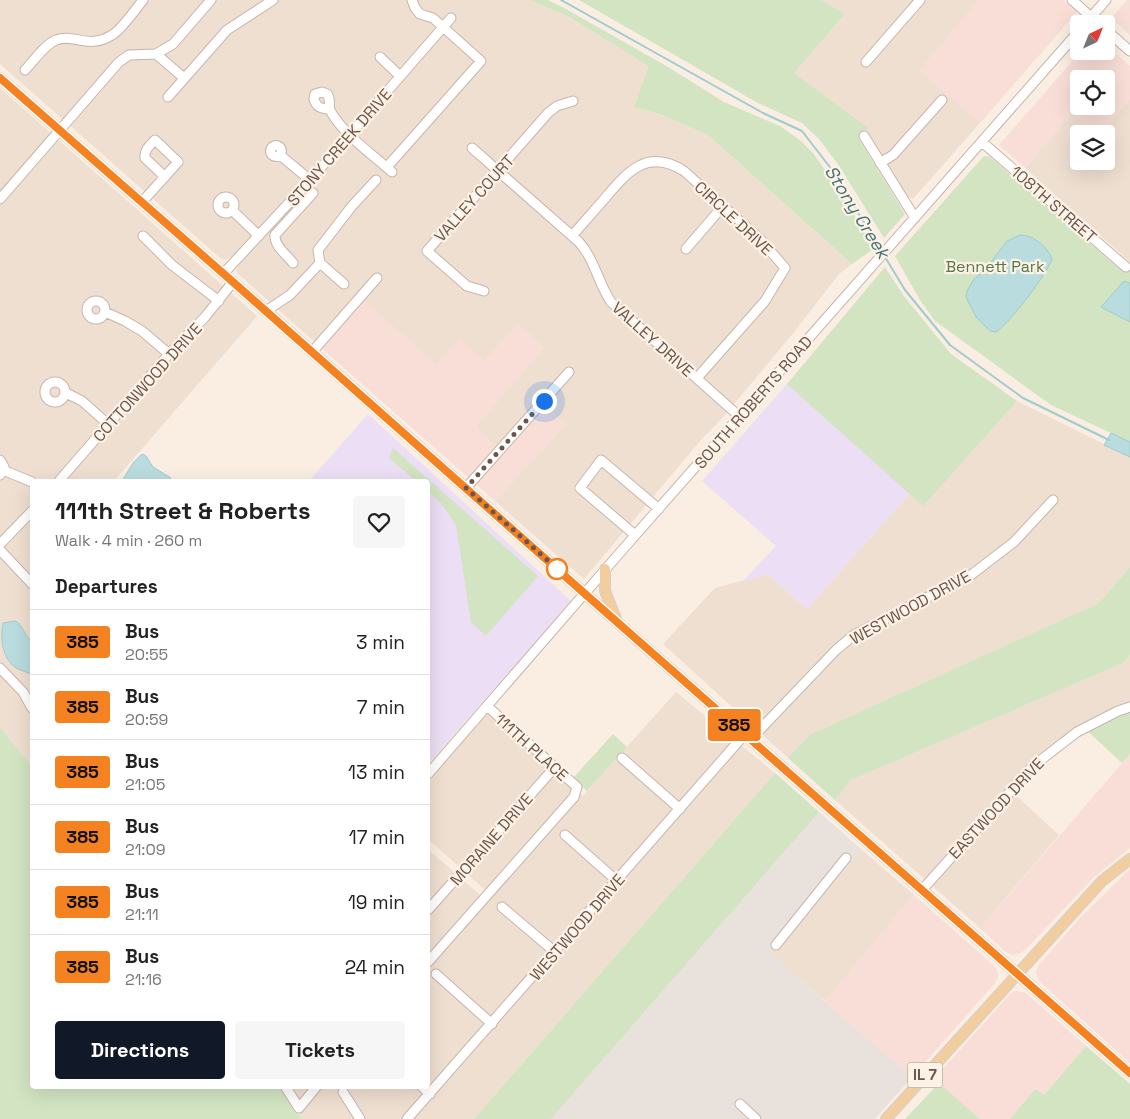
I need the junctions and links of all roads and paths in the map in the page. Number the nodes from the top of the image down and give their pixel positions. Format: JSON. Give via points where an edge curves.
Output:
{"nodes":[{"id":1,"x":143,"y":0,"type":"edge"},
{"id":2,"x":211,"y":0,"type":"edge"},
{"id":3,"x":273,"y":0,"type":"edge"},
{"id":4,"x":412,"y":0,"type":"edge"},
{"id":5,"x":920,"y":0,"type":"edge"},
{"id":6,"x":1072,"y":0,"type":"edge"},
{"id":7,"x":1106,"y":0,"type":"edge"},
{"id":8,"x":1084,"y":15,"type":"edge"},
{"id":9,"x":1092,"y":15,"type":"edge"},
{"id":10,"x":451,"y":18,"type":"dead end"},
{"id":11,"x":442,"y":28,"type":"junction"},
{"id":12,"x":1115,"y":38,"type":"edge"},
{"id":13,"x":1070,"y":41,"type":"edge"},
{"id":14,"x":1130,"y":51,"type":"edge"},
{"id":15,"x":156,"y":54,"type":"junction"},
{"id":16,"x":380,"y":56,"type":"dead end"},
{"id":17,"x":866,"y":62,"type":"dead end"},
{"id":18,"x":26,"y":70,"type":"dead end"},
{"id":19,"x":400,"y":76,"type":"junction"},
{"id":20,"x":0,"y":78,"type":"edge"},
{"id":21,"x":184,"y":78,"type":"junction"},
{"id":22,"x":168,"y":97,"type":"dead end"},
{"id":23,"x":942,"y":100,"type":"dead end"},
{"id":24,"x":573,"y":102,"type":"dead end"},
{"id":25,"x":329,"y":109,"type":"dead end"},
{"id":26,"x":60,"y":132,"type":"junction"},
{"id":27,"x":349,"y":134,"type":"junction"},
{"id":28,"x":864,"y":136,"type":"dead end"},
{"id":29,"x":982,"y":142,"type":"junction"},
{"id":30,"x":472,"y":148,"type":"dead end"},
{"id":31,"x":280,"y":155,"type":"dead end"},
{"id":32,"x":880,"y":163,"type":"junction"},
{"id":33,"x":498,"y":171,"type":"junction"},
{"id":34,"x":165,"y":177,"type":"dead end"},
{"id":35,"x":310,"y":180,"type":"junction"},
{"id":36,"x":376,"y":180,"type":"dead end"},
{"id":37,"x":313,"y":192,"type":"dead end"},
{"id":38,"x":0,"y":200,"type":"edge"},
{"id":39,"x":142,"y":202,"type":"junction"},
{"id":40,"x":723,"y":206,"type":"junction"},
{"id":41,"x":286,"y":207,"type":"junction"},
{"id":42,"x":232,"y":211,"type":"dead end"},
{"id":43,"x":293,"y":214,"type":"junction"},
{"id":44,"x":915,"y":218,"type":"junction"},
{"id":45,"x":143,"y":236,"type":"dead end"},
{"id":46,"x":259,"y":236,"type":"junction"},
{"id":47,"x":572,"y":236,"type":"junction"},
{"id":48,"x":686,"y":249,"type":"dead end"},
{"id":49,"x":293,"y":263,"type":"dead end"},
{"id":50,"x":320,"y":263,"type":"junction"},
{"id":51,"x":1126,"y":267,"type":"dead end"},
{"id":52,"x":224,"y":274,"type":"junction"},
{"id":53,"x":377,"y":278,"type":"dead end"},
{"id":54,"x":233,"y":282,"type":"junction"},
{"id":55,"x":344,"y":284,"type":"dead end"},
{"id":56,"x":484,"y":291,"type":"dead end"},
{"id":57,"x":219,"y":301,"type":"junction"},
{"id":58,"x":266,"y":311,"type":"junction"},
{"id":59,"x":106,"y":312,"type":"dead end"},
{"id":60,"x":312,"y":352,"type":"junction"},
{"id":61,"x":169,"y":354,"type":"junction"},
{"id":62,"x":569,"y":372,"type":"dead end"},
{"id":63,"x":697,"y":378,"type":"junction"},
{"id":64,"x":66,"y":393,"type":"dead end"},
{"id":65,"x":740,"y":417,"type":"junction"},
{"id":66,"x":108,"y":424,"type":"junction"},
{"id":67,"x":0,"y":460,"type":"edge"},
{"id":68,"x":2,"y":472,"type":"edge"},
{"id":69,"x":61,"y":479,"type":"edge"},
{"id":70,"x":30,"y":481,"type":"edge"},
{"id":71,"x":466,"y":488,"type":"junction"},
{"id":72,"x":1053,"y":500,"type":"dead end"},
{"id":73,"x":659,"y":509,"type":"junction"},
{"id":74,"x":30,"y":513,"type":"edge"},
{"id":75,"x":636,"y":535,"type":"junction"},
{"id":76,"x":0,"y":544,"type":"edge"},
{"id":77,"x":0,"y":550,"type":"edge"},
{"id":78,"x":605,"y":569,"type":"junction"},
{"id":79,"x":30,"y":582,"type":"edge"},
{"id":80,"x":584,"y":593,"type":"junction"},
{"id":81,"x":617,"y":622,"type":"junction"},
{"id":82,"x":0,"y":668,"type":"edge"},
{"id":83,"x":30,"y":704,"type":"edge"},
{"id":84,"x":487,"y":706,"type":"junction"},
{"id":85,"x":1130,"y":707,"type":"edge"},
{"id":86,"x":748,"y":737,"type":"junction"},
{"id":87,"x":622,"y":758,"type":"dead end"},
{"id":88,"x":555,"y":766,"type":"junction"},
{"id":89,"x":430,"y":772,"type":"edge"},
{"id":90,"x":680,"y":810,"type":"junction"},
{"id":91,"x":564,"y":835,"type":"dead end"},
{"id":92,"x":846,"y":858,"type":"dead end"},
{"id":93,"x":1130,"y":858,"type":"edge"},
{"id":94,"x":617,"y":881,"type":"junction"},
{"id":95,"x":922,"y":890,"type":"junction"},
{"id":96,"x":502,"y":906,"type":"dead end"},
{"id":97,"x":430,"y":908,"type":"edge"},
{"id":98,"x":776,"y":945,"type":"dead end"},
{"id":99,"x":555,"y":952,"type":"junction"},
{"id":100,"x":430,"y":960,"type":"edge"},
{"id":101,"x":436,"y":974,"type":"dead end"},
{"id":102,"x":1017,"y":974,"type":"junction"},
{"id":103,"x":492,"y":1024,"type":"junction"},
{"id":104,"x":1130,"y":1073,"type":"edge"},
{"id":105,"x":288,"y":1089,"type":"edge"},
{"id":106,"x":315,"y":1089,"type":"edge"},
{"id":107,"x":424,"y":1089,"type":"edge"},
{"id":108,"x":343,"y":1092,"type":"dead end"},
{"id":109,"x":430,"y":1094,"type":"junction"},
{"id":110,"x":740,"y":1104,"type":"dead end"},
{"id":111,"x":360,"y":1119,"type":"edge"},
{"id":112,"x":407,"y":1119,"type":"edge"},
{"id":113,"x":756,"y":1119,"type":"edge"},
{"id":114,"x":886,"y":1119,"type":"edge"}],
"edges":[{"from":1,"to":18,"type":"street","via":[[114,35],[93,43],[56,40]]},
{"from":2,"to":15,"type":"street","via":[[173,44]]},
{"from":3,"to":21,"type":"street","via":[[227,30]]},
{"from":4,"to":11,"type":"street","via":[[420,14],[433,18]]},
{"from":5,"to":17,"type":"street"},
{"from":6,"to":8,"type":"street"},
{"from":7,"to":9,"type":"street"},
{"from":10,"to":11,"type":"street","name":"STONY CREEK DRIVE"},
{"from":11,"to":19,"type":"street","name":"STONY CREEK DRIVE"},
{"from":11,"to":27,"type":"street","via":[[481,61],[390,169]]},
{"from":12,"to":14,"type":"street"},
{"from":13,"to":29,"type":"street","name":"SOUTH ROBERTS ROAD"},
{"from":15,"to":21,"type":"street"},
{"from":15,"to":26,"type":"street","via":[[129,55],[119,62]]},
{"from":16,"to":19,"type":"street"},
{"from":19,"to":27,"type":"street","name":"STONY CREEK DRIVE"},
{"from":20,"to":26,"type":"main road"},
{"from":21,"to":22,"type":"street"},
{"from":23,"to":32,"type":"street","via":[[893,155]]},
{"from":24,"to":33,"type":"street","name":"VALLEY COURT","via":[[557,106],[548,113]]},
{"from":25,"to":27,"type":"street"},
{"from":26,"to":38,"type":"street"},
{"from":26,"to":39,"type":"main road"},
{"from":27,"to":35,"type":"street","name":"STONY CREEK DRIVE"},
{"from":28,"to":32,"type":"street"},
{"from":29,"to":44,"type":"street","name":"SOUTH ROBERTS ROAD"},
{"from":29,"to":51,"type":"street","name":"108TH STREET"},
{"from":30,"to":33,"type":"street","name":"VALLEY DRIVE"},
{"from":31,"to":35,"type":"street"},
{"from":32,"to":44,"type":"street"},
{"from":33,"to":47,"type":"street","name":"VALLEY DRIVE"},
{"from":33,"to":56,"type":"street","name":"VALLEY COURT","via":[[427,251],[467,286]]},
{"from":34,"to":39,"type":"street"},
{"from":35,"to":41,"type":"street","name":"STONY CREEK DRIVE"},
{"from":36,"to":50,"type":"street","via":[[318,250]]},
{"from":37,"to":43,"type":"street"},
{"from":39,"to":52,"type":"main road"},
{"from":40,"to":47,"type":"street","name":"CIRCLE DRIVE","via":[[679,168],[664,162],[650,162],[629,172]]},
{"from":40,"to":48,"type":"street"},
{"from":40,"to":63,"type":"street","name":"CIRCLE DRIVE","via":[[761,240],[785,268],[765,301]]},
{"from":41,"to":43,"type":"street"},
{"from":41,"to":46,"type":"street","name":"STONY CREEK DRIVE"},
{"from":42,"to":46,"type":"street"},
{"from":43,"to":49,"type":"street","via":[[275,237]]},
{"from":44,"to":65,"type":"street","name":"SOUTH ROBERTS ROAD"},
{"from":45,"to":57,"type":"street","via":[[172,265]]},
{"from":46,"to":52,"type":"street","name":"STONY CREEK DRIVE"},
{"from":47,"to":63,"type":"street","name":"VALLEY DRIVE","via":[[591,257],[602,288],[611,302]]},
{"from":50,"to":55,"type":"street"},
{"from":50,"to":58,"type":"street","via":[[290,295]]},
{"from":52,"to":54,"type":"main road"},
{"from":53,"to":60,"type":"street"},
{"from":54,"to":57,"type":"street","name":"COTTONWOOD DRIVE"},
{"from":54,"to":58,"type":"main road"},
{"from":57,"to":61,"type":"street","name":"COTTONWOOD DRIVE"},
{"from":58,"to":60,"type":"main road"},
{"from":59,"to":61,"type":"street","via":[[142,331]]},
{"from":60,"to":71,"type":"main road"},
{"from":61,"to":66,"type":"street","name":"COTTONWOOD DRIVE"},
{"from":62,"to":71,"type":"street"},
{"from":63,"to":65,"type":"street","name":"VALLEY DRIVE"},
{"from":64,"to":66,"type":"street","via":[[82,401]]},
{"from":65,"to":73,"type":"street","name":"SOUTH ROBERTS ROAD"},
{"from":66,"to":69,"type":"street","name":"COTTONWOOD DRIVE"},
{"from":67,"to":68,"type":"street"},
{"from":68,"to":70,"type":"street"},
{"from":71,"to":80,"type":"main road"},
{"from":72,"to":86,"type":"street","name":"WESTWOOD DRIVE","via":[[1014,542],[971,575],[854,635]]},
{"from":73,"to":75,"type":"street","name":"SOUTH ROBERTS ROAD"},
{"from":73,"to":75,"type":"street","via":[[601,460],[580,488]]},
{"from":74,"to":76,"type":"street"},
{"from":75,"to":78,"type":"street","name":"SOUTH ROBERTS ROAD"},
{"from":77,"to":79,"type":"street"},
{"from":78,"to":80,"type":"street","name":"SOUTH ROBERTS ROAD"},
{"from":78,"to":81,"type":"main road","via":[[605,591]]},
{"from":80,"to":81,"type":"main road"},
{"from":80,"to":84,"type":"street","name":"SOUTH ROBERTS ROAD"},
{"from":81,"to":86,"type":"main road"},
{"from":82,"to":83,"type":"street","via":[[23,692]]},
{"from":84,"to":88,"type":"street","name":"111TH PLACE"},
{"from":84,"to":89,"type":"street","name":"SOUTH ROBERTS ROAD"},
{"from":85,"to":95,"type":"street","name":"EASTWOOD DRIVE","via":[[1077,732],[1033,766]]},
{"from":86,"to":90,"type":"street","name":"WESTWOOD DRIVE"},
{"from":86,"to":95,"type":"main road"},
{"from":87,"to":90,"type":"street"},
{"from":88,"to":97,"type":"street","name":"MORAINE DRIVE"},
{"from":88,"to":100,"type":"street","name":"111TH PLACE","via":[[577,787],[574,797]]},
{"from":90,"to":94,"type":"street","name":"WESTWOOD DRIVE"},
{"from":91,"to":94,"type":"street"},
{"from":92,"to":98,"type":"street"},
{"from":93,"to":102,"type":"main road","number":"IL 7","via":[[1102,881]]},
{"from":94,"to":99,"type":"street","name":"WESTWOOD DRIVE"},
{"from":95,"to":102,"type":"main road"},
{"from":96,"to":99,"type":"street"},
{"from":99,"to":103,"type":"street","name":"WESTWOOD DRIVE"},
{"from":101,"to":103,"type":"street"},
{"from":102,"to":104,"type":"main road"},
{"from":102,"to":114,"type":"main road","number":"IL 7"},
{"from":103,"to":109,"type":"street","name":"WESTWOOD DRIVE"},
{"from":105,"to":106,"type":"street","via":[[298,1108]]},
{"from":107,"to":109,"type":"street"},
{"from":108,"to":111,"type":"street"},
{"from":109,"to":112,"type":"street","name":"WESTWOOD DRIVE"},
{"from":110,"to":113,"type":"street"}]}
